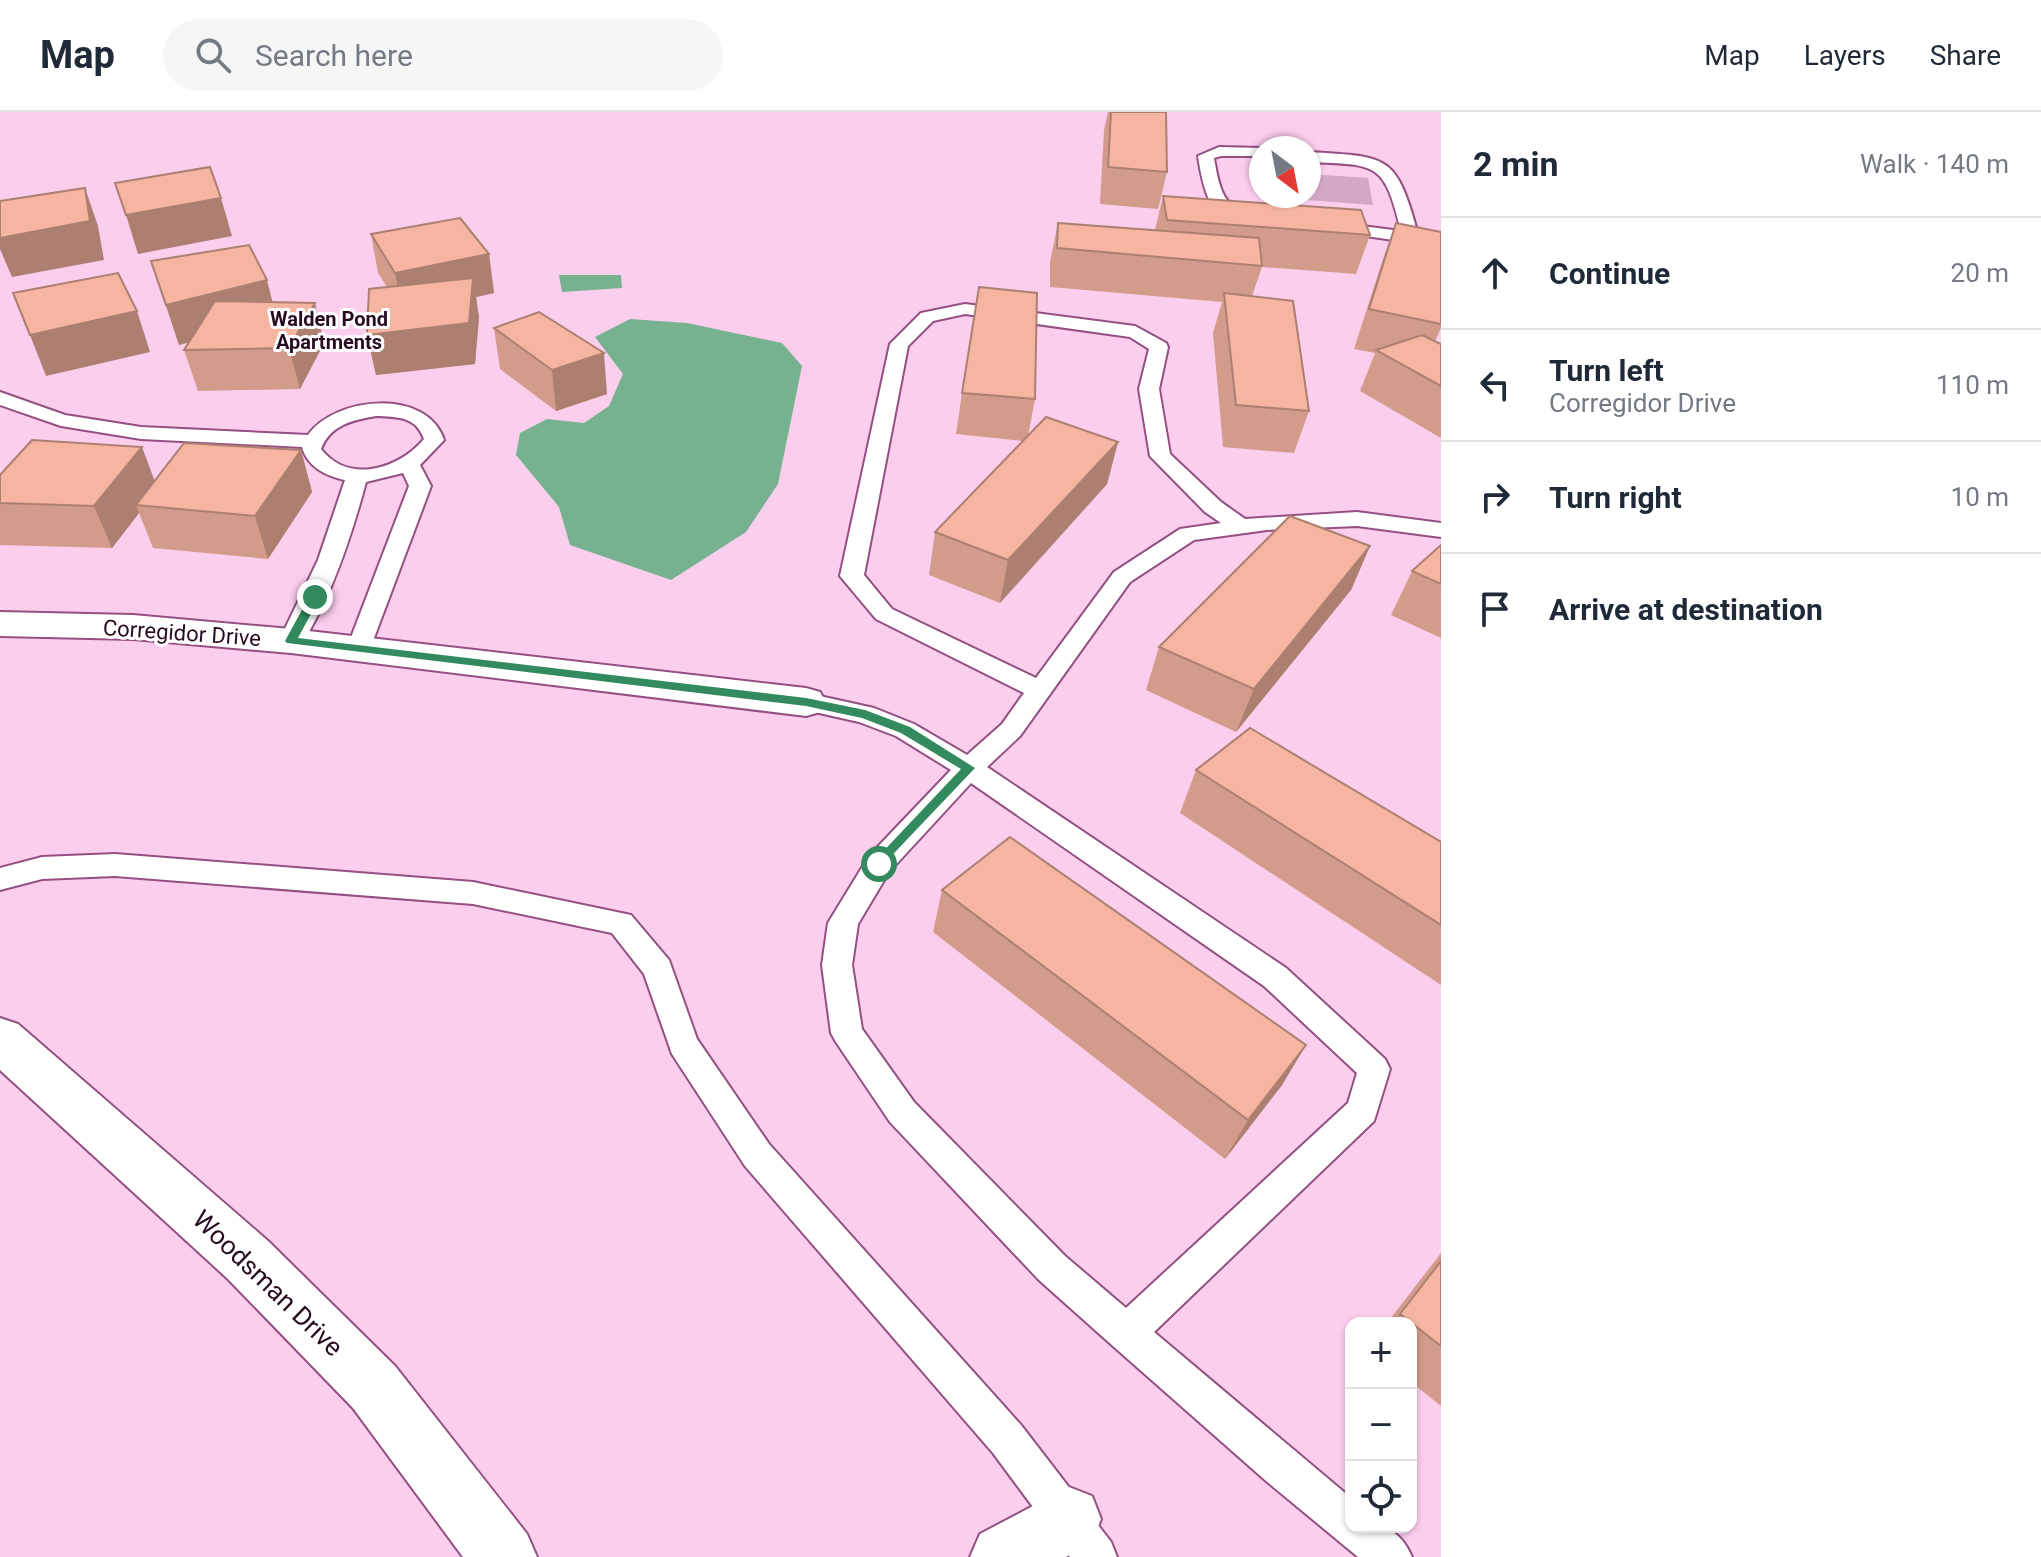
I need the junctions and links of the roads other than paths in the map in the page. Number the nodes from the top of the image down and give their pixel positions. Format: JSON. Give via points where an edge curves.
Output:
{"nodes":[{"id":1,"x":1249,"y":152,"type":"edge"},
{"id":2,"x":1321,"y":158,"type":"edge"},
{"id":3,"x":1256,"y":221,"type":"edge"},
{"id":4,"x":1315,"y":225,"type":"edge"},
{"id":5,"x":1410,"y":236,"type":"junction"},
{"id":6,"x":1441,"y":242,"type":"edge"},
{"id":7,"x":0,"y":398,"type":"edge"},
{"id":8,"x":313,"y":441,"type":"junction"},
{"id":9,"x":410,"y":465,"type":"junction"},
{"id":10,"x":357,"y":475,"type":"junction"},
{"id":11,"x":1241,"y":527,"type":"junction"},
{"id":12,"x":1441,"y":530,"type":"edge"},
{"id":13,"x":0,"y":624,"type":"edge"},
{"id":14,"x":291,"y":641,"type":"junction"},
{"id":15,"x":359,"y":648,"type":"junction"},
{"id":16,"x":1039,"y":690,"type":"junction"},
{"id":17,"x":806,"y":702,"type":"joint"},
{"id":18,"x":969,"y":768,"type":"junction"},
{"id":19,"x":0,"y":879,"type":"edge"},
{"id":20,"x":0,"y":1039,"type":"edge"},
{"id":21,"x":1126,"y":1333,"type":"junction"},
{"id":22,"x":1345,"y":1519,"type":"edge"},
{"id":23,"x":1362,"y":1533,"type":"edge"},
{"id":24,"x":1083,"y":1538,"type":"edge"},
{"id":25,"x":504,"y":1557,"type":"edge"},
{"id":26,"x":1003,"y":1557,"type":"edge"},
{"id":27,"x":1391,"y":1557,"type":"edge"}],
"edges":[{"from":1,"to":3,"type":"lane","via":[[1206,156],[1215,203],[1222,212]]},
{"from":2,"to":5,"type":"lane","via":[[1382,168],[1393,179]]},
{"from":4,"to":5,"type":"lane"},
{"from":5,"to":6,"type":"lane"},
{"from":7,"to":8,"type":"lane","via":[[61,420],[141,433]]},
{"from":8,"to":9,"type":"lane","via":[[330,423],[351,414],[399,411],[419,417],[431,427],[434,440]]},
{"from":8,"to":10,"type":"lane","via":[[317,462]]},
{"from":9,"to":10,"type":"lane"},
{"from":9,"to":15,"type":"lane","via":[[420,486]]},
{"from":10,"to":14,"type":"lane","via":[[343,527]]},
{"from":11,"to":12,"type":"lane","via":[[1357,519]]},
{"from":11,"to":16,"type":"lane","via":[[1188,534],[1122,577]]},
{"from":11,"to":16,"type":"lane","via":[[1160,456],[1149,389],[1159,347],[1135,332],[965,309],[927,317],[899,344],[852,576],[884,614]]},
{"from":13,"to":14,"type":"street","name":"Corregidor Drive","via":[[133,627]]},
{"from":14,"to":15,"type":"street","name":"Corregidor Drive"},
{"from":15,"to":17,"type":"street","name":"Corregidor Drive"},
{"from":16,"to":18,"type":"lane","via":[[1011,730]]},
{"from":17,"to":18,"type":"lane","name":"Corregidor Drive","via":[[865,714],[905,730]]},
{"from":18,"to":21,"type":"lane","via":[[879,864],[843,923],[837,965],[847,1033],[902,1112],[1052,1268]]},
{"from":18,"to":21,"type":"lane","name":"Corregidor Drive","via":[[1275,977],[1374,1069],[1362,1111]]},
{"from":19,"to":24,"type":"lane","via":[[42,868],[115,865],[473,893],[621,923],[658,969],[683,1044],[757,1155],[1007,1439]]},
{"from":20,"to":25,"type":"street","name":"Woodsman Drive","via":[[248,1260],[374,1387]]},
{"from":21,"to":22,"type":"lane"},
{"from":23,"to":27,"type":"lane"},
{"from":24,"to":26,"type":"street"}]}
